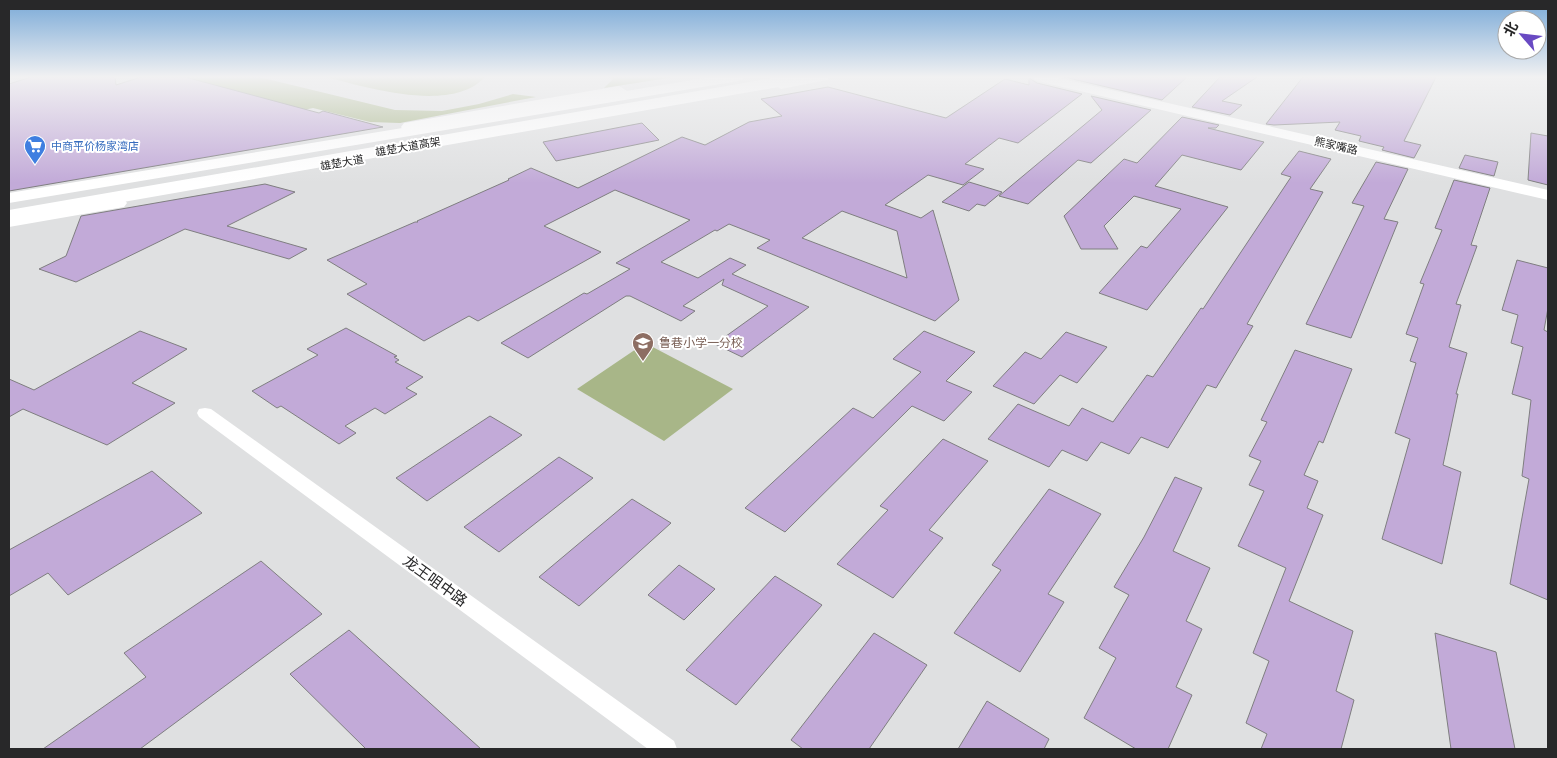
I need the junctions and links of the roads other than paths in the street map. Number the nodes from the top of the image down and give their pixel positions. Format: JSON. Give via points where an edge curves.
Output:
{"nodes":[{"id":1,"x":491,"y":112,"type":"edge"},
{"id":2,"x":525,"y":112,"type":"edge"},
{"id":3,"x":552,"y":112,"type":"edge"},
{"id":4,"x":605,"y":112,"type":"edge"},
{"id":5,"x":624,"y":112,"type":"edge"},
{"id":6,"x":1190,"y":112,"type":"edge"},
{"id":7,"x":125,"y":184,"type":"junction"},
{"id":8,"x":1548,"y":195,"type":"edge"},
{"id":9,"x":9,"y":198,"type":"edge"},
{"id":10,"x":9,"y":204,"type":"edge"},
{"id":11,"x":9,"y":216,"type":"edge"},
{"id":12,"x":9,"y":222,"type":"edge"},
{"id":13,"x":205,"y":413,"type":"dead end"},
{"id":14,"x":666,"y":749,"type":"edge"}],
"edges":[{"from":1,"to":7,"type":"highway"},
{"from":2,"to":9,"type":"main road","name":"雄楚大道"},
{"from":3,"to":7,"type":"highway","name":"雄楚大道高架"},
{"from":4,"to":11,"type":"highway","name":"雄楚大道高架"},
{"from":5,"to":12,"type":"main road","name":"雄楚大道"},
{"from":6,"to":8,"type":"street","name":"熊家嘴路"},
{"from":7,"to":10,"type":"highway","name":"雄楚大道高架"},
{"from":13,"to":14,"type":"street","name":"龙王咀中路"}]}
